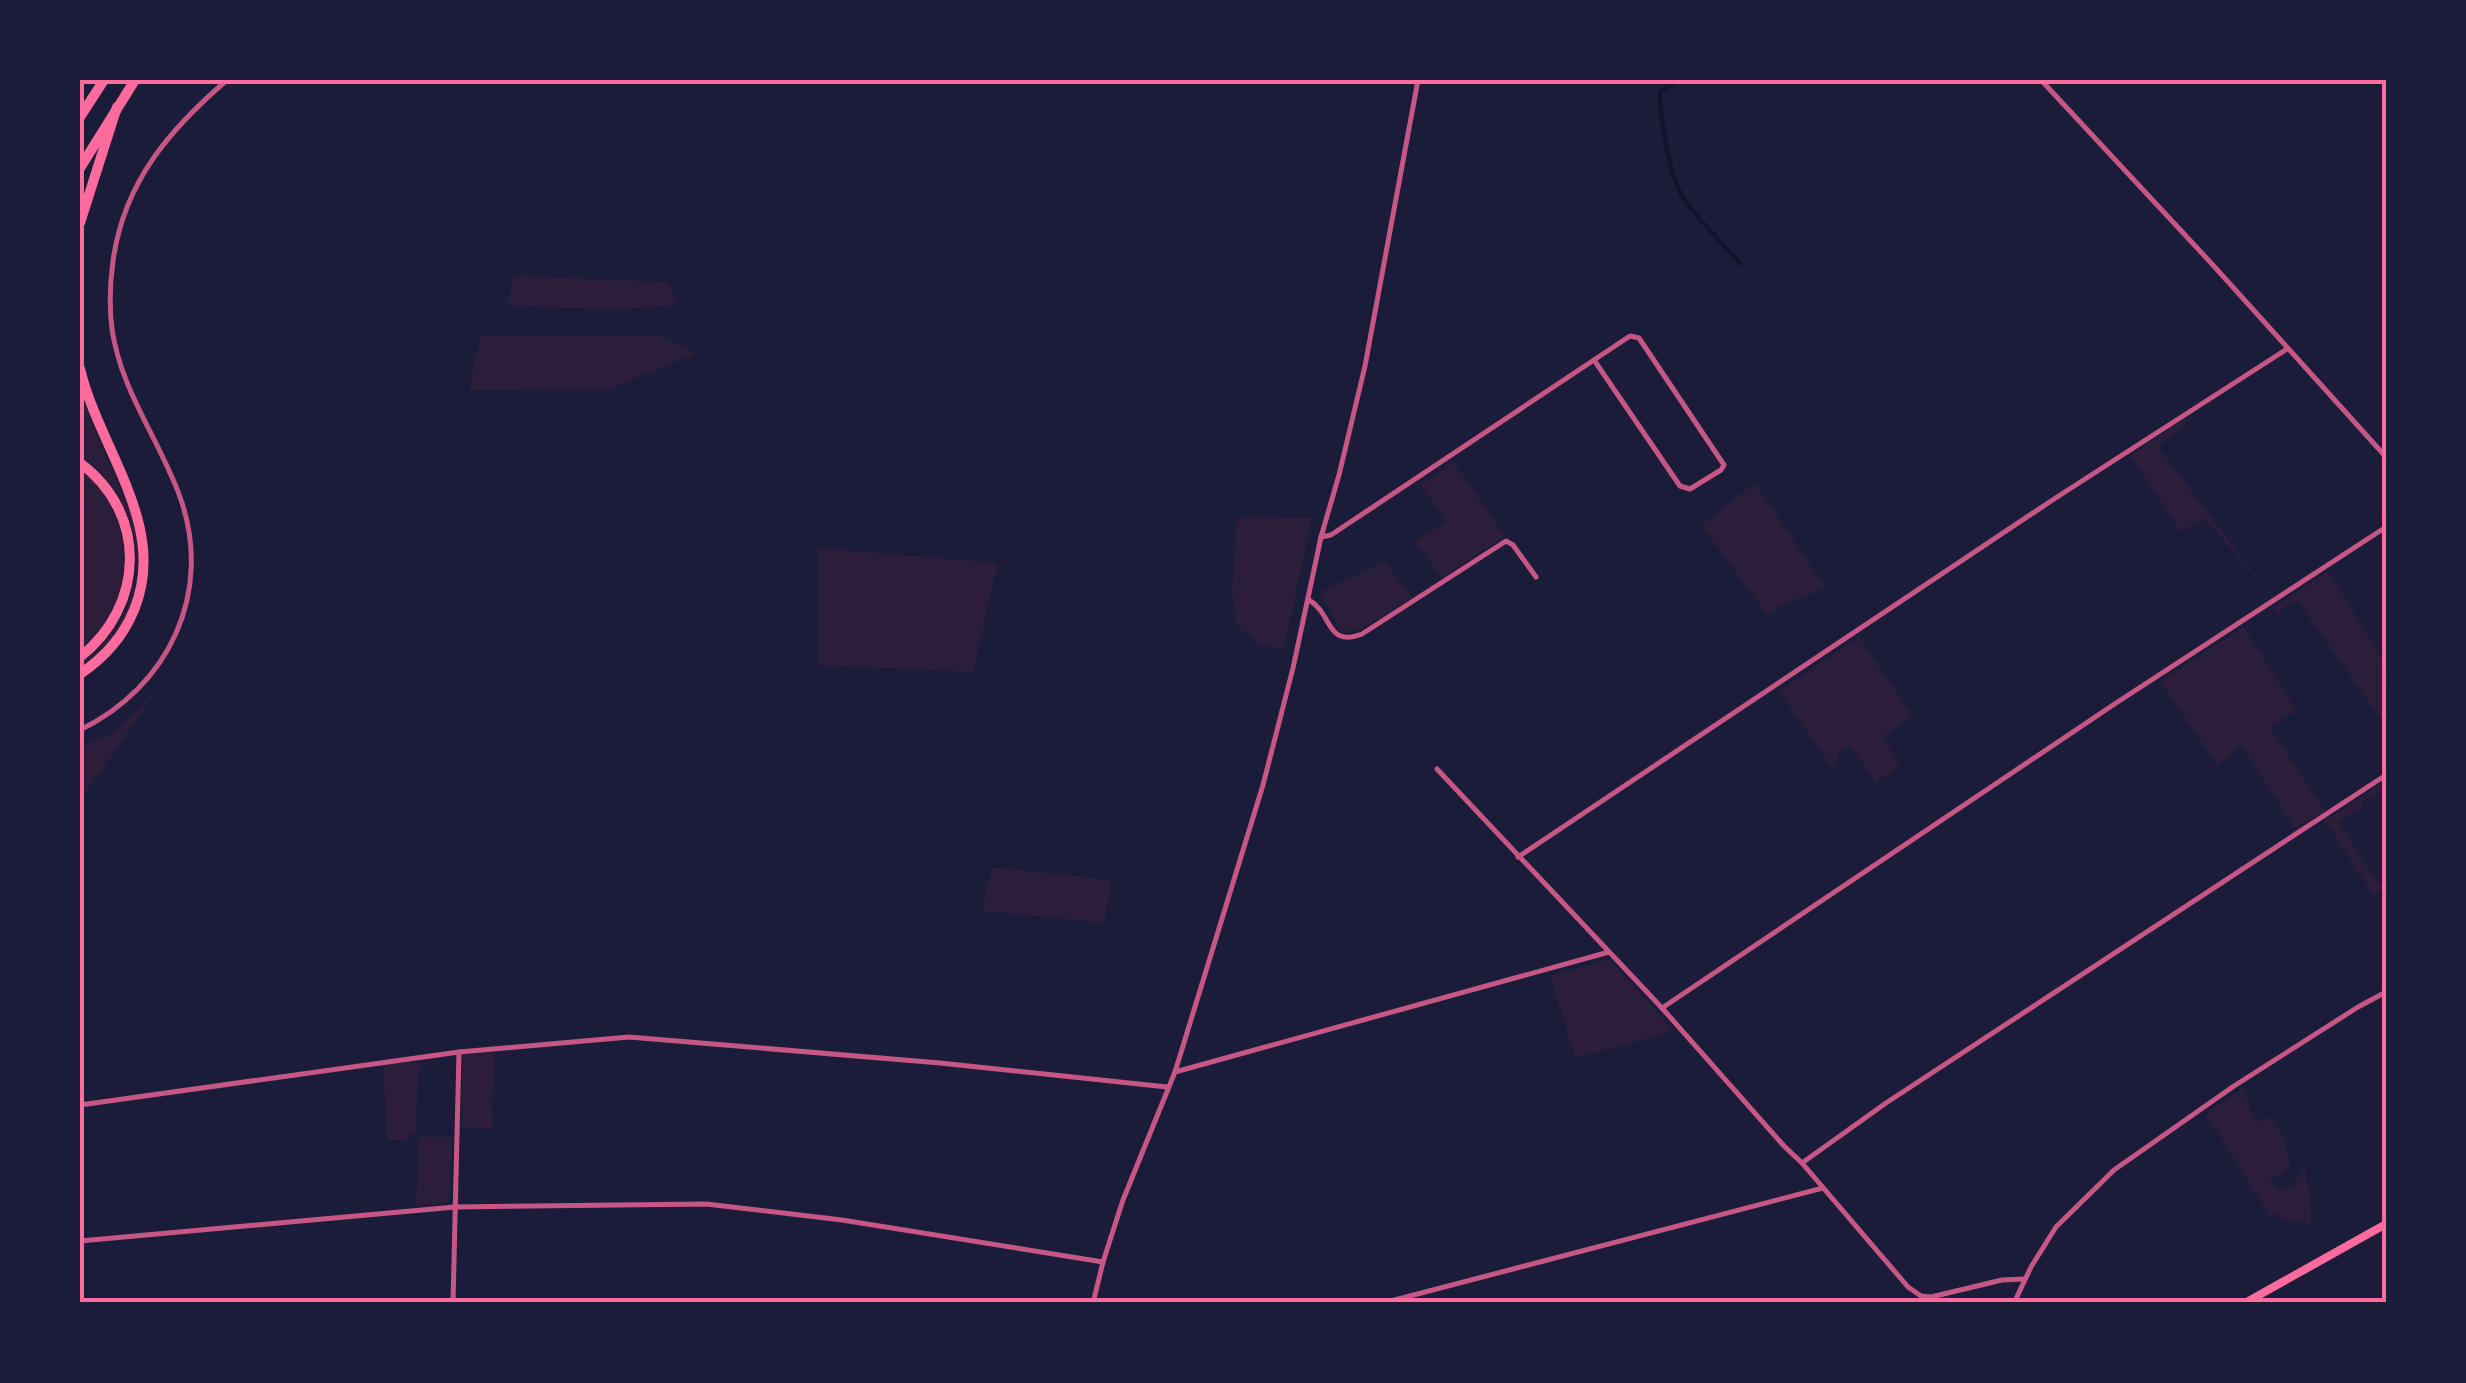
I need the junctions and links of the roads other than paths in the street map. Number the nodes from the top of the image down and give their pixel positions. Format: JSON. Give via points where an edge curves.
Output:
{"nodes":[{"id":1,"x":104,"y":80,"type":"edge"},
{"id":2,"x":135,"y":80,"type":"edge"},
{"id":3,"x":228,"y":80,"type":"edge"},
{"id":4,"x":1418,"y":80,"type":"edge"},
{"id":5,"x":2041,"y":80,"type":"edge"},
{"id":6,"x":117,"y":108,"type":"junction"},
{"id":7,"x":80,"y":117,"type":"edge"},
{"id":8,"x":80,"y":168,"type":"edge"},
{"id":9,"x":80,"y":222,"type":"edge"},
{"id":10,"x":2287,"y":349,"type":"junction"},
{"id":11,"x":1594,"y":360,"type":"junction"},
{"id":12,"x":80,"y":369,"type":"edge"},
{"id":13,"x":2386,"y":458,"type":"edge"},
{"id":14,"x":80,"y":462,"type":"edge"},
{"id":15,"x":2386,"y":527,"type":"edge"},
{"id":16,"x":1322,"y":538,"type":"junction"},
{"id":17,"x":1536,"y":577,"type":"dead end"},
{"id":18,"x":1309,"y":600,"type":"junction"},
{"id":19,"x":80,"y":656,"type":"edge"},
{"id":20,"x":80,"y":674,"type":"edge"},
{"id":21,"x":80,"y":730,"type":"edge"},
{"id":22,"x":1438,"y":770,"type":"dead end"},
{"id":23,"x":2386,"y":775,"type":"edge"},
{"id":24,"x":1518,"y":857,"type":"junction"},
{"id":25,"x":1609,"y":952,"type":"junction"},
{"id":26,"x":2386,"y":992,"type":"edge"},
{"id":27,"x":1662,"y":1008,"type":"junction"},
{"id":28,"x":459,"y":1052,"type":"junction"},
{"id":29,"x":1174,"y":1072,"type":"junction"},
{"id":30,"x":1167,"y":1087,"type":"junction"},
{"id":31,"x":80,"y":1105,"type":"edge"},
{"id":32,"x":1802,"y":1163,"type":"junction"},
{"id":33,"x":1823,"y":1188,"type":"junction"},
{"id":34,"x":456,"y":1207,"type":"junction"},
{"id":35,"x":2386,"y":1224,"type":"edge"},
{"id":36,"x":80,"y":1241,"type":"edge"},
{"id":37,"x":1103,"y":1262,"type":"junction"},
{"id":38,"x":2024,"y":1280,"type":"junction"},
{"id":39,"x":453,"y":1303,"type":"edge"},
{"id":40,"x":1094,"y":1303,"type":"edge"},
{"id":41,"x":1382,"y":1303,"type":"edge"},
{"id":42,"x":2014,"y":1303,"type":"edge"},
{"id":43,"x":2245,"y":1303,"type":"edge"}],
"edges":[{"from":1,"to":7,"type":"highway"},
{"from":2,"to":6,"type":"highway"},
{"from":3,"to":21,"type":"street","via":[[160,146],[133,190],[111,282],[112,328],[126,384],[169,469],[189,532],[192,562],[183,617],[151,676],[126,702]]},
{"from":4,"to":16,"type":"street","via":[[1365,366]]},
{"from":5,"to":10,"type":"street"},
{"from":6,"to":8,"type":"highway"},
{"from":6,"to":9,"type":"highway"},
{"from":10,"to":13,"type":"street"},
{"from":10,"to":24,"type":"street"},
{"from":11,"to":11,"type":"street","via":[[1630,336],[1639,338],[1724,465],[1721,470],[1690,488],[1680,486]]},
{"from":11,"to":16,"type":"street"},
{"from":12,"to":20,"type":"highway","via":[[136,512],[144,566],[128,624]]},
{"from":14,"to":19,"type":"highway","via":[[115,500],[130,552],[115,618]]},
{"from":15,"to":27,"type":"street"},
{"from":16,"to":18,"type":"street"},
{"from":17,"to":18,"type":"street","via":[[1506,541],[1352,638],[1337,635]]},
{"from":18,"to":29,"type":"street","via":[[1262,785]]},
{"from":22,"to":24,"type":"street"},
{"from":23,"to":32,"type":"street"},
{"from":24,"to":25,"type":"street"},
{"from":25,"to":27,"type":"street"},
{"from":25,"to":29,"type":"street"},
{"from":26,"to":38,"type":"street","via":[[2114,1170],[2056,1227]]},
{"from":27,"to":32,"type":"street"},
{"from":28,"to":30,"type":"street","via":[[630,1037]]},
{"from":28,"to":31,"type":"street"},
{"from":28,"to":34,"type":"street"},
{"from":29,"to":30,"type":"street"},
{"from":30,"to":37,"type":"street"},
{"from":32,"to":33,"type":"street"},
{"from":33,"to":38,"type":"street","via":[[1921,1296]]},
{"from":33,"to":41,"type":"street"},
{"from":34,"to":36,"type":"street"},
{"from":34,"to":37,"type":"street","via":[[706,1204]]},
{"from":34,"to":39,"type":"street"},
{"from":35,"to":43,"type":"main road"},
{"from":37,"to":40,"type":"street"},
{"from":38,"to":42,"type":"street"}]}
